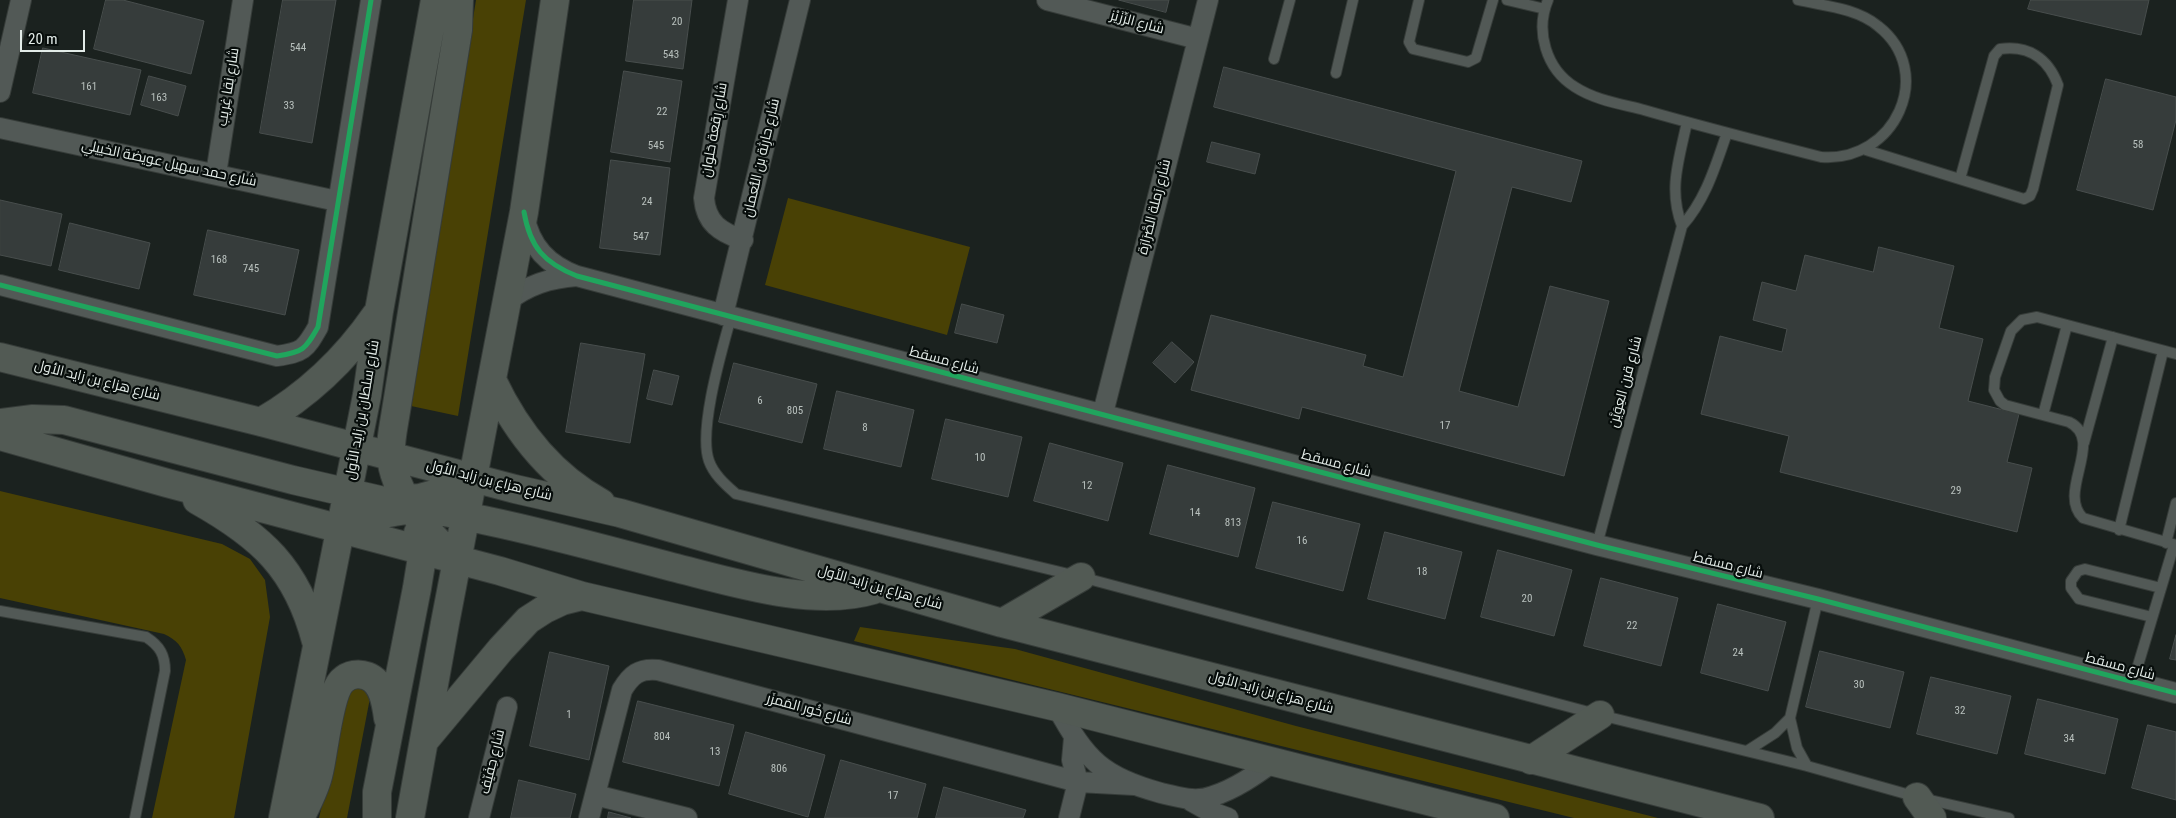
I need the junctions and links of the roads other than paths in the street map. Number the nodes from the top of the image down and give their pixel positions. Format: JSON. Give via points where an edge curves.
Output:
{"nodes":[{"id":1,"x":21,"y":0,"type":"edge"},
{"id":2,"x":243,"y":0,"type":"edge"},
{"id":3,"x":371,"y":0,"type":"edge"},
{"id":4,"x":435,"y":0,"type":"edge"},
{"id":5,"x":459,"y":0,"type":"edge"},
{"id":6,"x":554,"y":0,"type":"edge"},
{"id":7,"x":738,"y":0,"type":"edge"},
{"id":8,"x":800,"y":0,"type":"edge"},
{"id":9,"x":1047,"y":0,"type":"edge"},
{"id":10,"x":1208,"y":0,"type":"edge"},
{"id":11,"x":1290,"y":0,"type":"edge"},
{"id":12,"x":1353,"y":0,"type":"edge"},
{"id":13,"x":1419,"y":0,"type":"edge"},
{"id":14,"x":1493,"y":0,"type":"edge"},
{"id":15,"x":1507,"y":0,"type":"edge"},
{"id":16,"x":1798,"y":0,"type":"edge"},
{"id":17,"x":1546,"y":4,"type":"edge"},
{"id":18,"x":1198,"y":39,"type":"junction"},
{"id":19,"x":1274,"y":59,"type":"dead end"},
{"id":20,"x":1336,"y":73,"type":"dead end"},
{"id":21,"x":0,"y":92,"type":"edge"},
{"id":22,"x":1687,"y":122,"type":"junction"},
{"id":23,"x":0,"y":128,"type":"edge"},
{"id":24,"x":1727,"y":133,"type":"junction"},
{"id":25,"x":1866,"y":150,"type":"junction"},
{"id":26,"x":216,"y":174,"type":"junction"},
{"id":27,"x":1960,"y":179,"type":"junction"},
{"id":28,"x":337,"y":201,"type":"junction"},
{"id":29,"x":524,"y":212,"type":"junction"},
{"id":30,"x":1682,"y":226,"type":"junction"},
{"id":31,"x":743,"y":240,"type":"junction"},
{"id":32,"x":577,"y":276,"type":"junction"},
{"id":33,"x":0,"y":285,"type":"edge"},
{"id":34,"x":506,"y":302,"type":"junction"},
{"id":35,"x":379,"y":312,"type":"junction"},
{"id":36,"x":727,"y":316,"type":"junction"},
{"id":37,"x":2067,"y":325,"type":"junction"},
{"id":38,"x":2113,"y":337,"type":"junction"},
{"id":39,"x":2163,"y":351,"type":"junction"},
{"id":40,"x":2176,"y":354,"type":"edge"},
{"id":41,"x":0,"y":358,"type":"edge"},
{"id":42,"x":492,"y":380,"type":"junction"},
{"id":43,"x":1103,"y":413,"type":"junction"},
{"id":44,"x":2043,"y":415,"type":"junction"},
{"id":45,"x":260,"y":422,"type":"junction"},
{"id":46,"x":0,"y":423,"type":"edge"},
{"id":47,"x":0,"y":436,"type":"edge"},
{"id":48,"x":2084,"y":444,"type":"junction"},
{"id":49,"x":357,"y":447,"type":"junction"},
{"id":50,"x":391,"y":456,"type":"junction"},
{"id":51,"x":473,"y":478,"type":"junction"},
{"id":52,"x":167,"y":483,"type":"junction"},
{"id":53,"x":348,"y":493,"type":"junction"},
{"id":54,"x":2176,"y":503,"type":"edge"},
{"id":55,"x":408,"y":505,"type":"junction"},
{"id":56,"x":620,"y":513,"type":"junction"},
{"id":57,"x":466,"y":517,"type":"junction"},
{"id":58,"x":340,"y":529,"type":"junction"},
{"id":59,"x":2118,"y":530,"type":"junction"},
{"id":60,"x":2172,"y":544,"type":"edge"},
{"id":61,"x":1597,"y":545,"type":"junction"},
{"id":62,"x":423,"y":551,"type":"junction"},
{"id":63,"x":458,"y":560,"type":"junction"},
{"id":64,"x":1081,"y":576,"type":"junction"},
{"id":65,"x":880,"y":588,"type":"junction"},
{"id":66,"x":2161,"y":588,"type":"junction"},
{"id":67,"x":582,"y":596,"type":"junction"},
{"id":68,"x":1818,"y":600,"type":"junction"},
{"id":69,"x":0,"y":611,"type":"edge"},
{"id":70,"x":2152,"y":617,"type":"junction"},
{"id":71,"x":1002,"y":623,"type":"junction"},
{"id":72,"x":318,"y":646,"type":"junction"},
{"id":73,"x":2133,"y":682,"type":"junction"},
{"id":74,"x":2176,"y":693,"type":"edge"},
{"id":75,"x":507,"y":707,"type":"dead end"},
{"id":76,"x":1057,"y":707,"type":"junction"},
{"id":77,"x":1600,"y":715,"type":"junction"},
{"id":78,"x":1790,"y":718,"type":"junction"},
{"id":79,"x":389,"y":724,"type":"junction"},
{"id":80,"x":1074,"y":738,"type":"junction"},
{"id":81,"x":424,"y":741,"type":"junction"},
{"id":82,"x":1747,"y":752,"type":"junction"},
{"id":83,"x":1531,"y":760,"type":"junction"},
{"id":84,"x":1273,"y":762,"type":"junction"},
{"id":85,"x":1807,"y":766,"type":"junction"},
{"id":86,"x":1078,"y":782,"type":"junction"},
{"id":87,"x":1134,"y":785,"type":"junction"},
{"id":88,"x":595,"y":795,"type":"junction"},
{"id":89,"x":1191,"y":800,"type":"junction"},
{"id":90,"x":1925,"y":807,"type":"edge"},
{"id":91,"x":135,"y":818,"type":"edge"},
{"id":92,"x":282,"y":818,"type":"edge"},
{"id":93,"x":300,"y":818,"type":"edge"},
{"id":94,"x":377,"y":818,"type":"edge"},
{"id":95,"x":410,"y":818,"type":"edge"},
{"id":96,"x":479,"y":818,"type":"edge"},
{"id":97,"x":589,"y":818,"type":"edge"},
{"id":98,"x":687,"y":818,"type":"edge"},
{"id":99,"x":1069,"y":818,"type":"edge"},
{"id":100,"x":1228,"y":818,"type":"edge"},
{"id":101,"x":1495,"y":818,"type":"edge"},
{"id":102,"x":1760,"y":818,"type":"edge"},
{"id":103,"x":2009,"y":818,"type":"edge"}],
"edges":[{"from":1,"to":21,"type":"street"},
{"from":2,"to":26,"type":"street","name":"شارع نِقا غِريب"},
{"from":3,"to":28,"type":"street"},
{"from":4,"to":35,"type":"main road","name":"شارع سلطان بن زايد الأول"},
{"from":5,"to":50,"type":"main road","via":[[458,30],[394,417]]},
{"from":6,"to":29,"type":"main road"},
{"from":7,"to":31,"type":"street","name":"شارع رِقعة حَلوان","via":[[704,198],[714,226]]},
{"from":8,"to":31,"type":"street","name":"شارع حارِثة بن النُّعمان"},
{"from":9,"to":18,"type":"street","name":"شارع الرِّزَيْز"},
{"from":10,"to":18,"type":"street","name":"شارع رَملة الصَّرَارَة"},
{"from":11,"to":19,"type":"lane"},
{"from":12,"to":20,"type":"lane"},
{"from":13,"to":14,"type":"lane","via":[[1409,42],[1413,49],[1468,62],[1476,58]]},
{"from":15,"to":17,"type":"lane"},
{"from":16,"to":25,"type":"lane","via":[[1857,14],[1880,27],[1896,49],[1905,88],[1899,113],[1886,133]]},
{"from":17,"to":22,"type":"lane","via":[[1542,29],[1544,43],[1554,68],[1564,78],[1586,93]]},
{"from":18,"to":43,"type":"street","name":"شارع رَملة الصَّرَارَة"},
{"from":22,"to":24,"type":"lane"},
{"from":22,"to":30,"type":"lane","via":[[1674,180],[1674,201]]},
{"from":23,"to":26,"type":"street","name":"شارع حمد سهيل عويضة الخييلي"},
{"from":24,"to":25,"type":"lane","via":[[1821,157],[1843,157]]},
{"from":24,"to":30,"type":"lane","name":"شارع قرن العِوَيَّن","via":[[1706,192]]},
{"from":25,"to":27,"type":"lane"},
{"from":26,"to":28,"type":"street","name":"شارع حمد سهيل عويضة الخييلي"},
{"from":27,"to":27,"type":"lane","via":[[2024,199],[2034,189],[2058,85],[2052,71],[2032,52],[2000,49],[1994,56]]},
{"from":28,"to":33,"type":"street","via":[[318,327],[298,353],[277,356]]},
{"from":29,"to":32,"type":"street","name":"شارع مسقط","via":[[534,246],[560,270]]},
{"from":29,"to":34,"type":"main road"},
{"from":30,"to":61,"type":"lane","name":"شارع قرن العِوَيَّن"},
{"from":31,"to":36,"type":"street","name":"شارع حارِثة بن النُّعمان"},
{"from":32,"to":34,"type":"street","name":"شارع مسقط","via":[[539,282]]},
{"from":32,"to":36,"type":"street","name":"شارع مسقط"},
{"from":34,"to":42,"type":"main road"},
{"from":35,"to":45,"type":"main road","via":[[338,364],[280,412]]},
{"from":35,"to":49,"type":"main road","name":"شارع سلطان بن زايد الأول"},
{"from":36,"to":43,"type":"street","name":"شارع مسقط"},
{"from":36,"to":64,"type":"lane","via":[[705,432],[710,462],[719,478],[736,494]]},
{"from":37,"to":38,"type":"lane"},
{"from":37,"to":44,"type":"lane"},
{"from":37,"to":44,"type":"lane","via":[[2037,317],[2015,325],[1993,383],[1996,396],[2005,405]]},
{"from":38,"to":39,"type":"lane"},
{"from":38,"to":48,"type":"lane"},
{"from":39,"to":40,"type":"lane"},
{"from":39,"to":59,"type":"lane"},
{"from":41,"to":45,"type":"main road","name":"شارع هزاع بن زايد الأول"},
{"from":42,"to":51,"type":"main road"},
{"from":42,"to":56,"type":"main road","via":[[529,443],[586,495]]},
{"from":43,"to":61,"type":"street","name":"شارع مسقط"},
{"from":44,"to":48,"type":"lane","via":[[2074,424]]},
{"from":45,"to":49,"type":"main road","name":"شارع هزاع بن زايد الأول"},
{"from":46,"to":53,"type":"main road","via":[[64,420]]},
{"from":47,"to":52,"type":"main road"},
{"from":48,"to":59,"type":"lane","via":[[2073,499],[2076,510],[2088,521]]},
{"from":49,"to":50,"type":"main road","name":"شارع هزاع بن زايد الأول"},
{"from":49,"to":53,"type":"main road","name":"شارع سلطان بن زايد الأول"},
{"from":49,"to":55,"type":"main road","via":[[393,483]]},
{"from":50,"to":51,"type":"main road","name":"شارع هزاع بن زايد الأول"},
{"from":50,"to":55,"type":"main road"},
{"from":51,"to":55,"type":"main road"},
{"from":51,"to":56,"type":"main road","name":"شارع هزاع بن زايد الأول"},
{"from":51,"to":57,"type":"main road"},
{"from":52,"to":58,"type":"main road"},
{"from":52,"to":72,"type":"main road","via":[[236,524],[280,563],[303,601]]},
{"from":53,"to":55,"type":"main road"},
{"from":53,"to":58,"type":"main road","name":"شارع سلطان بن زايد الأول"},
{"from":54,"to":60,"type":"lane"},
{"from":55,"to":57,"type":"main road"},
{"from":55,"to":58,"type":"main road"},
{"from":55,"to":62,"type":"main road"},
{"from":55,"to":63,"type":"main road","via":[[433,537]]},
{"from":56,"to":65,"type":"main road","name":"شارع هزاع بن زايد الأول"},
{"from":57,"to":63,"type":"main road"},
{"from":57,"to":65,"type":"main road","via":[[754,588],[837,595]]},
{"from":58,"to":62,"type":"main road"},
{"from":58,"to":72,"type":"main road","name":"شارع سلطان بن زايد الأول"},
{"from":59,"to":60,"type":"lane"},
{"from":60,"to":66,"type":"lane"},
{"from":61,"to":68,"type":"street","name":"شارع مسقط"},
{"from":62,"to":63,"type":"main road"},
{"from":62,"to":79,"type":"main road"},
{"from":63,"to":67,"type":"main road"},
{"from":63,"to":81,"type":"main road"},
{"from":64,"to":71,"type":"main road"},
{"from":64,"to":77,"type":"lane"},
{"from":65,"to":71,"type":"main road","name":"شارع هزاع بن زايد الأول"},
{"from":66,"to":70,"type":"lane"},
{"from":66,"to":70,"type":"lane","via":[[2085,569],[2078,570],[2071,581],[2071,588],[2079,599]]},
{"from":67,"to":76,"type":"main road"},
{"from":67,"to":81,"type":"main road","via":[[544,609],[528,620]]},
{"from":68,"to":73,"type":"street","name":"شارع مسقط"},
{"from":68,"to":78,"type":"lane"},
{"from":69,"to":91,"type":"lane","via":[[146,637],[161,651],[165,671]]},
{"from":70,"to":73,"type":"lane"},
{"from":71,"to":83,"type":"main road","name":"شارع هزاع بن زايد الأول"},
{"from":72,"to":92,"type":"main road","name":"شارع سلطان بن زايد الأول"},
{"from":73,"to":74,"type":"street","name":"شارع مسقط"},
{"from":75,"to":96,"type":"street","name":"شارع حِفَيّف"},
{"from":76,"to":80,"type":"street"},
{"from":76,"to":84,"type":"main road"},
{"from":77,"to":82,"type":"lane"},
{"from":77,"to":83,"type":"main road"},
{"from":78,"to":82,"type":"lane"},
{"from":78,"to":85,"type":"lane","via":[[1797,748]]},
{"from":79,"to":93,"type":"main road","via":[[384,696],[378,684],[362,674],[342,680],[333,698],[319,775]]},
{"from":79,"to":94,"type":"main road","via":[[377,792]]},
{"from":80,"to":86,"type":"street","via":[[1072,760]]},
{"from":80,"to":87,"type":"street","via":[[1099,766]]},
{"from":81,"to":95,"type":"main road"},
{"from":82,"to":85,"type":"lane"},
{"from":83,"to":102,"type":"main road","name":"شارع هزاع بن زايد الأول"},
{"from":84,"to":89,"type":"street","via":[[1226,791]]},
{"from":84,"to":101,"type":"main road"},
{"from":85,"to":90,"type":"lane"},
{"from":86,"to":87,"type":"street","name":"شارع خُور المَمزَر"},
{"from":86,"to":88,"type":"street","name":"شارع خُور المَمزَر","via":[[648,669],[638,671],[622,690]]},
{"from":86,"to":99,"type":"street"},
{"from":87,"to":89,"type":"street"},
{"from":88,"to":97,"type":"street","name":"شارع خُور المَمزَر"},
{"from":88,"to":98,"type":"street"},
{"from":89,"to":100,"type":"street"},
{"from":90,"to":103,"type":"lane"}]}
